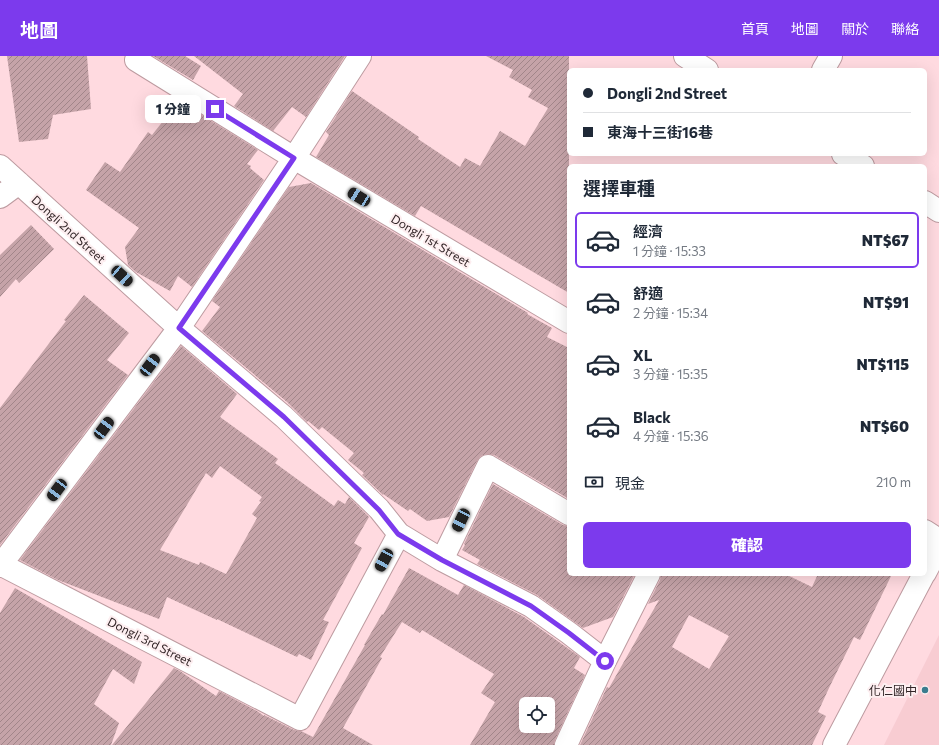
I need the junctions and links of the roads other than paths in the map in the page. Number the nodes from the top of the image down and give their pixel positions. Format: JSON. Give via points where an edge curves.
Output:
{"nodes":[{"id":1,"x":360,"y":56,"type":"edge"},
{"id":2,"x":684,"y":56,"type":"edge"},
{"id":3,"x":831,"y":56,"type":"edge"},
{"id":4,"x":138,"y":58,"type":"edge"},
{"id":5,"x":704,"y":68,"type":"edge"},
{"id":6,"x":824,"y":68,"type":"edge"},
{"id":7,"x":846,"y":156,"type":"edge"},
{"id":8,"x":294,"y":158,"type":"junction"},
{"id":9,"x":860,"y":164,"type":"edge"},
{"id":10,"x":0,"y":166,"type":"edge"},
{"id":11,"x":19,"y":183,"type":"junction"},
{"id":12,"x":0,"y":197,"type":"edge"},
{"id":13,"x":927,"y":203,"type":"edge"},
{"id":14,"x":939,"y":211,"type":"edge"},
{"id":15,"x":567,"y":321,"type":"edge"},
{"id":16,"x":179,"y":328,"type":"junction"},
{"id":17,"x":567,"y":513,"type":"edge"},
{"id":18,"x":927,"y":532,"type":"edge"},
{"id":19,"x":398,"y":534,"type":"junction"},
{"id":20,"x":939,"y":540,"type":"edge"},
{"id":21,"x":939,"y":546,"type":"edge"},
{"id":22,"x":442,"y":560,"type":"junction"},
{"id":23,"x":0,"y":565,"type":"edge"},
{"id":24,"x":927,"y":570,"type":"edge"},
{"id":25,"x":648,"y":576,"type":"edge"},
{"id":26,"x":924,"y":576,"type":"edge"},
{"id":27,"x":605,"y":661,"type":"junction"},
{"id":28,"x":566,"y":745,"type":"edge"},
{"id":29,"x":834,"y":745,"type":"edge"}],
"edges":[{"from":1,"to":8,"type":"street"},
{"from":2,"to":5,"type":"street"},
{"from":3,"to":6,"type":"street"},
{"from":4,"to":8,"type":"street","name":"Dongli 1st Street"},
{"from":7,"to":9,"type":"street"},
{"from":8,"to":15,"type":"street","name":"Dongli 1st Street"},
{"from":8,"to":16,"type":"street"},
{"from":10,"to":11,"type":"street","name":"Dongli 2nd Street"},
{"from":11,"to":12,"type":"street"},
{"from":11,"to":16,"type":"street","name":"Dongli 2nd Street"},
{"from":13,"to":14,"type":"street"},
{"from":16,"to":19,"type":"street","name":"Dongli 2nd Street","via":[[284,417],[379,510]]},
{"from":16,"to":23,"type":"street"},
{"from":17,"to":22,"type":"street","via":[[488,466]]},
{"from":18,"to":20,"type":"street"},
{"from":19,"to":22,"type":"street","name":"Dongli 2nd Street"},
{"from":19,"to":23,"type":"street","name":"Dongli 3rd Street","via":[[300,719]]},
{"from":21,"to":24,"type":"street"},
{"from":22,"to":27,"type":"street","name":"Dongli 2nd Street","via":[[531,606]]},
{"from":25,"to":27,"type":"street"},
{"from":26,"to":29,"type":"street"},
{"from":27,"to":28,"type":"street"}]}
